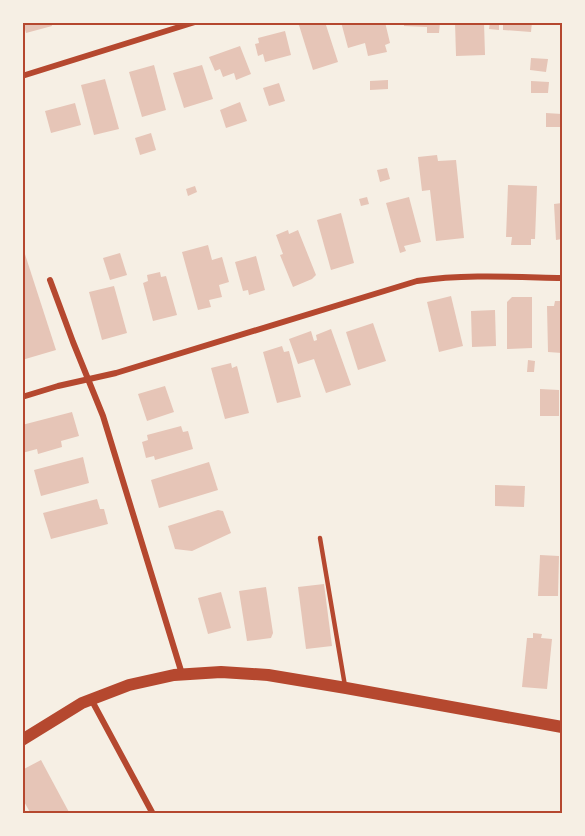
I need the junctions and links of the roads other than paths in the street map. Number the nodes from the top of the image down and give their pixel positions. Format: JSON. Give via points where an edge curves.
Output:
{"nodes":[{"id":1,"x":195,"y":22,"type":"edge"},
{"id":2,"x":22,"y":76,"type":"edge"},
{"id":3,"x":562,"y":278,"type":"edge"},
{"id":4,"x":50,"y":280,"type":"dead end"},
{"id":5,"x":89,"y":379,"type":"junction"},
{"id":6,"x":22,"y":397,"type":"edge"},
{"id":7,"x":320,"y":538,"type":"dead end"},
{"id":8,"x":182,"y":674,"type":"junction"},
{"id":9,"x":346,"y":688,"type":"junction"},
{"id":10,"x":91,"y":699,"type":"junction"},
{"id":11,"x":562,"y":727,"type":"edge"},
{"id":12,"x":22,"y":740,"type":"edge"},
{"id":13,"x":153,"y":813,"type":"edge"}],
"edges":[{"from":1,"to":2,"type":"street"},
{"from":3,"to":5,"type":"street","via":[[474,276],[417,281]]},
{"from":4,"to":5,"type":"street"},
{"from":5,"to":6,"type":"street"},
{"from":5,"to":8,"type":"street"},
{"from":7,"to":9,"type":"lane"},
{"from":8,"to":9,"type":"main road","via":[[268,675]]},
{"from":8,"to":10,"type":"main road","via":[[129,685]]},
{"from":9,"to":11,"type":"main road"},
{"from":10,"to":12,"type":"main road"},
{"from":10,"to":13,"type":"street"}]}
